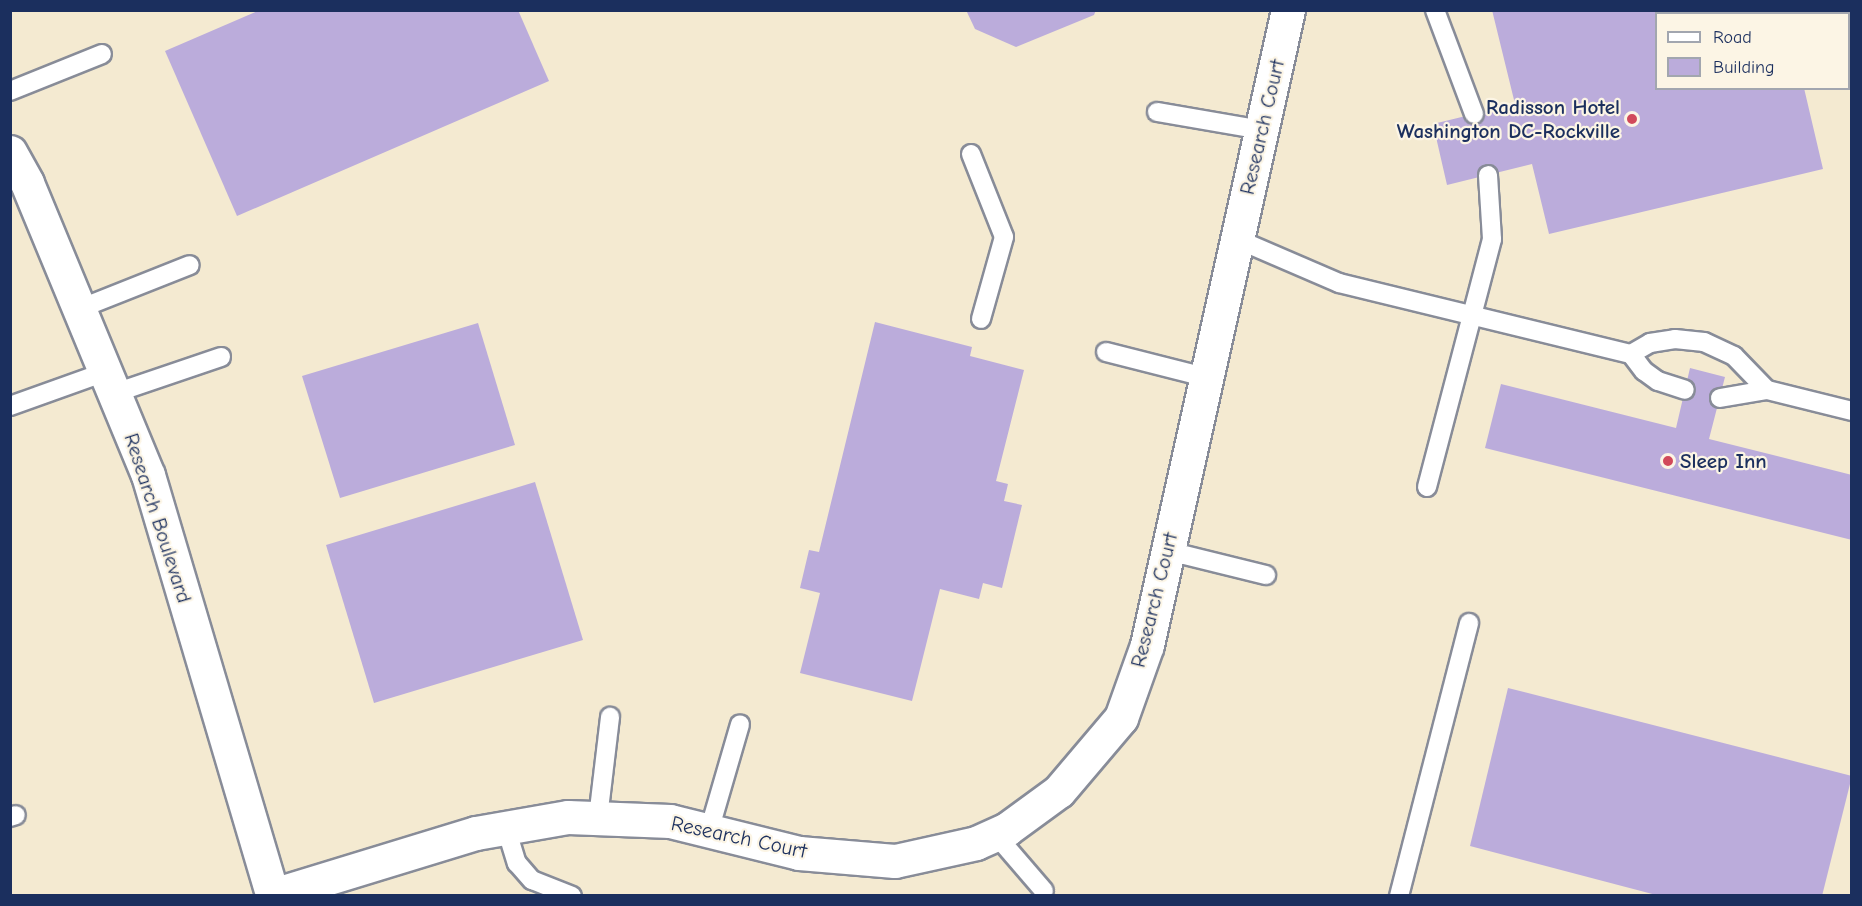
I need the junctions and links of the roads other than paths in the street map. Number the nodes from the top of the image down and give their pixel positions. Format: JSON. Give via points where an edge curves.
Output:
{"nodes":[{"id":1,"x":1288,"y":10,"type":"edge"},
{"id":2,"x":1435,"y":10,"type":"edge"},
{"id":3,"x":102,"y":54,"type":"dead end"},
{"id":4,"x":10,"y":91,"type":"edge"},
{"id":5,"x":1156,"y":112,"type":"dead end"},
{"id":6,"x":1474,"y":114,"type":"dead end"},
{"id":7,"x":1262,"y":130,"type":"junction"},
{"id":8,"x":970,"y":154,"type":"dead end"},
{"id":9,"x":12,"y":158,"type":"edge"},
{"id":10,"x":1488,"y":175,"type":"dead end"},
{"id":11,"x":1237,"y":238,"type":"junction"},
{"id":12,"x":190,"y":265,"type":"dead end"},
{"id":13,"x":80,"y":309,"type":"junction"},
{"id":14,"x":1473,"y":315,"type":"junction"},
{"id":15,"x":981,"y":320,"type":"dead end"},
{"id":16,"x":1106,"y":352,"type":"dead end"},
{"id":17,"x":1631,"y":354,"type":"junction"},
{"id":18,"x":221,"y":357,"type":"dead end"},
{"id":19,"x":1205,"y":377,"type":"junction"},
{"id":20,"x":110,"y":383,"type":"junction"},
{"id":21,"x":1685,"y":390,"type":"dead end"},
{"id":22,"x":1767,"y":390,"type":"junction"},
{"id":23,"x":1720,"y":398,"type":"dead end"},
{"id":24,"x":10,"y":406,"type":"edge"},
{"id":25,"x":1851,"y":411,"type":"edge"},
{"id":26,"x":1427,"y":487,"type":"dead end"},
{"id":27,"x":1168,"y":551,"type":"junction"},
{"id":28,"x":1266,"y":574,"type":"dead end"},
{"id":29,"x":1469,"y":623,"type":"dead end"},
{"id":30,"x":610,"y":717,"type":"dead end"},
{"id":31,"x":740,"y":724,"type":"dead end"},
{"id":32,"x":597,"y":818,"type":"junction"},
{"id":33,"x":506,"y":828,"type":"junction"},
{"id":34,"x":708,"y":831,"type":"junction"},
{"id":35,"x":995,"y":834,"type":"junction"},
{"id":36,"x":1044,"y":891,"type":"dead end"},
{"id":37,"x":272,"y":896,"type":"edge"},
{"id":38,"x":572,"y":896,"type":"edge"},
{"id":39,"x":1399,"y":896,"type":"edge"}],
"edges":[{"from":1,"to":7,"type":"street","name":"Research Court"},
{"from":2,"to":6,"type":"lane"},
{"from":3,"to":4,"type":"lane"},
{"from":5,"to":7,"type":"lane"},
{"from":7,"to":11,"type":"street","name":"Research Court"},
{"from":8,"to":15,"type":"lane","via":[[1004,237]]},
{"from":9,"to":13,"type":"street","name":"Research Boulevard"},
{"from":10,"to":14,"type":"lane","via":[[1492,239]]},
{"from":11,"to":14,"type":"lane","via":[[1339,283]]},
{"from":11,"to":19,"type":"street","name":"Research Court"},
{"from":12,"to":13,"type":"lane"},
{"from":13,"to":20,"type":"street","name":"Research Boulevard"},
{"from":14,"to":17,"type":"lane"},
{"from":14,"to":26,"type":"lane"},
{"from":16,"to":19,"type":"lane"},
{"from":17,"to":21,"type":"lane","via":[[1644,372]]},
{"from":17,"to":22,"type":"lane","via":[[1658,342],[1704,342],[1734,356]]},
{"from":18,"to":20,"type":"lane"},
{"from":19,"to":27,"type":"street","name":"Research Court"},
{"from":20,"to":24,"type":"lane"},
{"from":20,"to":37,"type":"street","name":"Research Boulevard","via":[[148,475]]},
{"from":22,"to":23,"type":"lane"},
{"from":22,"to":25,"type":"lane"},
{"from":27,"to":28,"type":"lane"},
{"from":27,"to":35,"type":"street","name":"Research Court","via":[[1147,645],[1120,718],[1059,791]]},
{"from":29,"to":39,"type":"lane"},
{"from":30,"to":32,"type":"lane"},
{"from":31,"to":34,"type":"lane"},
{"from":32,"to":33,"type":"street","name":"Research Court","via":[[568,817]]},
{"from":32,"to":34,"type":"street","name":"Research Court","via":[[669,821]]},
{"from":33,"to":37,"type":"street","name":"Research Court","via":[[476,833]]},
{"from":33,"to":38,"type":"lane","via":[[517,863],[532,880]]},
{"from":34,"to":35,"type":"street","name":"Research Court","via":[[798,853],[895,861],[976,843]]},
{"from":35,"to":36,"type":"lane"}]}
